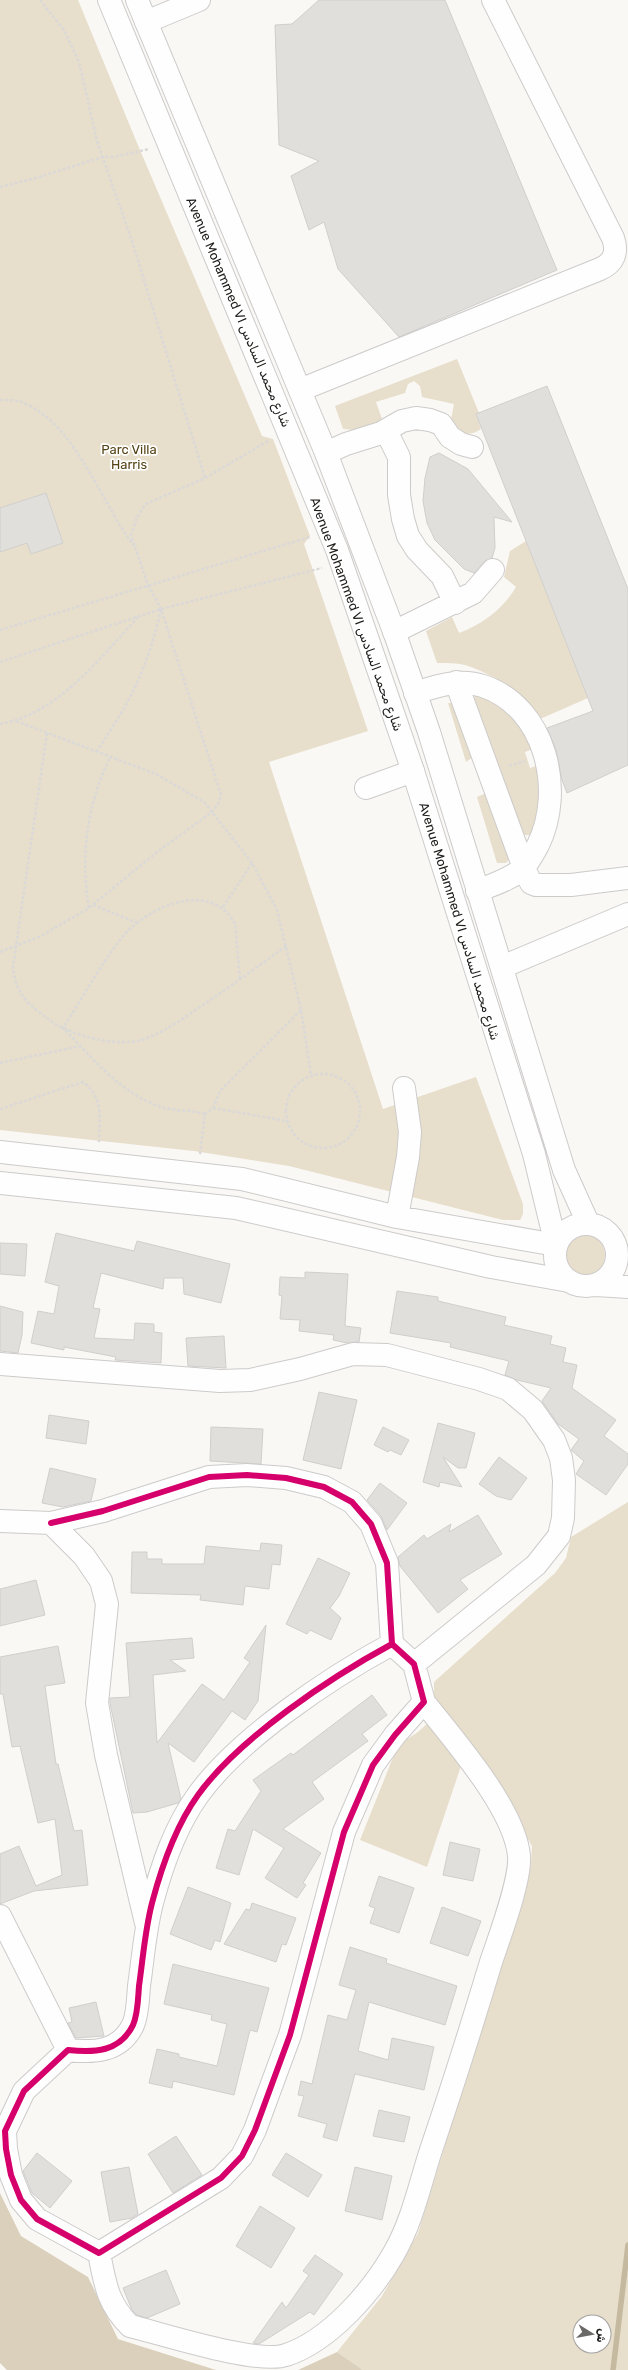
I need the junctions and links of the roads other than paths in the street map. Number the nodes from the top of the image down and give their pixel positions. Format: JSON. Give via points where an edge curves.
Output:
{"nodes":[{"id":1,"x":109,"y":0,"type":"edge"},
{"id":2,"x":137,"y":0,"type":"edge"},
{"id":3,"x":199,"y":0,"type":"edge"},
{"id":4,"x":493,"y":0,"type":"edge"},
{"id":5,"x":146,"y":22,"type":"junction"},
{"id":6,"x":300,"y":390,"type":"junction"},
{"id":7,"x":386,"y":431,"type":"junction"},
{"id":8,"x":472,"y":448,"type":"dead end"},
{"id":9,"x":326,"y":453,"type":"junction"},
{"id":10,"x":493,"y":570,"type":"dead end"},
{"id":11,"x":455,"y":603,"type":"junction"},
{"id":12,"x":394,"y":632,"type":"junction"},
{"id":13,"x":456,"y":682,"type":"junction"},
{"id":14,"x":415,"y":692,"type":"junction"},
{"id":15,"x":413,"y":771,"type":"junction"},
{"id":16,"x":366,"y":788,"type":"dead end"},
{"id":17,"x":524,"y":868,"type":"junction"},
{"id":18,"x":628,"y":878,"type":"edge"},
{"id":19,"x":477,"y":891,"type":"junction"},
{"id":20,"x":628,"y":914,"type":"edge"},
{"id":21,"x":502,"y":967,"type":"junction"},
{"id":22,"x":404,"y":1088,"type":"dead end"},
{"id":23,"x":0,"y":1152,"type":"edge"},
{"id":24,"x":0,"y":1183,"type":"edge"},
{"id":25,"x":397,"y":1217,"type":"junction"},
{"id":26,"x":588,"y":1223,"type":"junction"},
{"id":27,"x":556,"y":1245,"type":"junction"},
{"id":28,"x":622,"y":1252,"type":"edge"},
{"id":29,"x":569,"y":1282,"type":"junction"},
{"id":30,"x":596,"y":1285,"type":"junction"},
{"id":31,"x":628,"y":1287,"type":"edge"},
{"id":32,"x":0,"y":1364,"type":"edge"},
{"id":33,"x":0,"y":1521,"type":"edge"},
{"id":34,"x":51,"y":1523,"type":"junction"},
{"id":35,"x":392,"y":1644,"type":"junction"},
{"id":36,"x":414,"y":1664,"type":"junction"},
{"id":37,"x":424,"y":1702,"type":"junction"},
{"id":38,"x":0,"y":1916,"type":"edge"},
{"id":39,"x":147,"y":1926,"type":"junction"},
{"id":40,"x":68,"y":2050,"type":"junction"},
{"id":41,"x":99,"y":2253,"type":"junction"}],
"edges":[{"from":1,"to":15,"type":"street","name":"Avenue Mohammed VI شارع محمد السادس","via":[[337,550]]},
{"from":2,"to":5,"type":"street","name":"Avenue Mohammed VI شارع محمد السادس"},
{"from":3,"to":5,"type":"street"},
{"from":4,"to":6,"type":"street","via":[[613,238],[616,246],[611,262],[600,269]]},
{"from":5,"to":6,"type":"street","name":"Avenue Mohammed VI شارع محمد السادس"},
{"from":6,"to":9,"type":"street","name":"Avenue Mohammed VI شارع محمد السادس"},
{"from":7,"to":8,"type":"street","via":[[402,421],[416,418],[430,420],[441,424],[450,437]]},
{"from":7,"to":9,"type":"street"},
{"from":7,"to":11,"type":"street","via":[[399,457],[399,496],[408,536],[417,550],[442,576]]},
{"from":9,"to":12,"type":"street","name":"Avenue Mohammed VI شارع محمد السادس"},
{"from":10,"to":11,"type":"street","via":[[473,593]]},
{"from":11,"to":12,"type":"street"},
{"from":12,"to":14,"type":"street","name":"Avenue Mohammed VI شارع محمد السادس"},
{"from":13,"to":14,"type":"street"},
{"from":13,"to":17,"type":"street"},
{"from":13,"to":17,"type":"street","via":[[484,686],[508,700],[525,717],[539,740],[549,770],[550,804],[541,839]]},
{"from":14,"to":19,"type":"street","name":"Avenue Mohammed VI شارع محمد السادس"},
{"from":15,"to":16,"type":"street"},
{"from":15,"to":27,"type":"street","name":"Avenue Mohammed VI شارع محمد السادس","via":[[534,1154]]},
{"from":17,"to":18,"type":"street","via":[[528,879],[536,885],[571,885]]},
{"from":17,"to":19,"type":"street"},
{"from":19,"to":21,"type":"street","name":"Avenue Mohammed VI شارع محمد السادس"},
{"from":20,"to":21,"type":"street"},
{"from":21,"to":26,"type":"street","name":"Avenue Mohammed VI شارع محمد السادس","via":[[564,1170]]},
{"from":22,"to":25,"type":"street","via":[[410,1132]]},
{"from":23,"to":25,"type":"street","via":[[242,1179]]},
{"from":24,"to":29,"type":"street","via":[[236,1208],[483,1265]]},
{"from":25,"to":27,"type":"street","via":[[503,1238]]},
{"from":26,"to":27,"type":"street","via":[[568,1228]]},
{"from":26,"to":28,"type":"street","via":[[607,1231]]},
{"from":27,"to":29,"type":"street","via":[[556,1266]]},
{"from":28,"to":30,"type":"street","via":[[606,1279]]},
{"from":29,"to":30,"type":"street"},
{"from":30,"to":31,"type":"street"},
{"from":32,"to":36,"type":"street","via":[[220,1381],[250,1380],[353,1354],[387,1355],[508,1389],[534,1410],[554,1440],[564,1480],[563,1518],[559,1536],[536,1565]]},
{"from":33,"to":34,"type":"street"},
{"from":34,"to":35,"type":"street","via":[[103,1511],[209,1477],[247,1475],[286,1478],[324,1487],[352,1502],[371,1524],[386,1563]]},
{"from":34,"to":39,"type":"street","via":[[84,1556],[101,1581],[107,1604],[96,1703]]},
{"from":35,"to":36,"type":"street"},
{"from":35,"to":39,"type":"street","via":[[350,1667],[278,1719],[236,1754],[198,1795],[162,1865]]},
{"from":36,"to":37,"type":"street"},
{"from":37,"to":41,"type":"street","via":[[394,1735],[373,1765],[344,1832],[290,2035],[255,2130],[242,2156],[221,2178]]},
{"from":37,"to":41,"type":"street","via":[[490,1790],[512,1831],[519,1860],[505,1918],[467,2041],[415,2199],[393,2255],[360,2300],[322,2337],[284,2356],[272,2357],[249,2356],[130,2326],[117,2313],[109,2296]]},
{"from":38,"to":40,"type":"street"},
{"from":39,"to":40,"type":"street","via":[[133,2024],[122,2039],[108,2049],[95,2052]]},
{"from":40,"to":41,"type":"street","via":[[24,2091],[5,2131],[6,2149],[11,2176],[21,2200],[37,2219]]}]}
